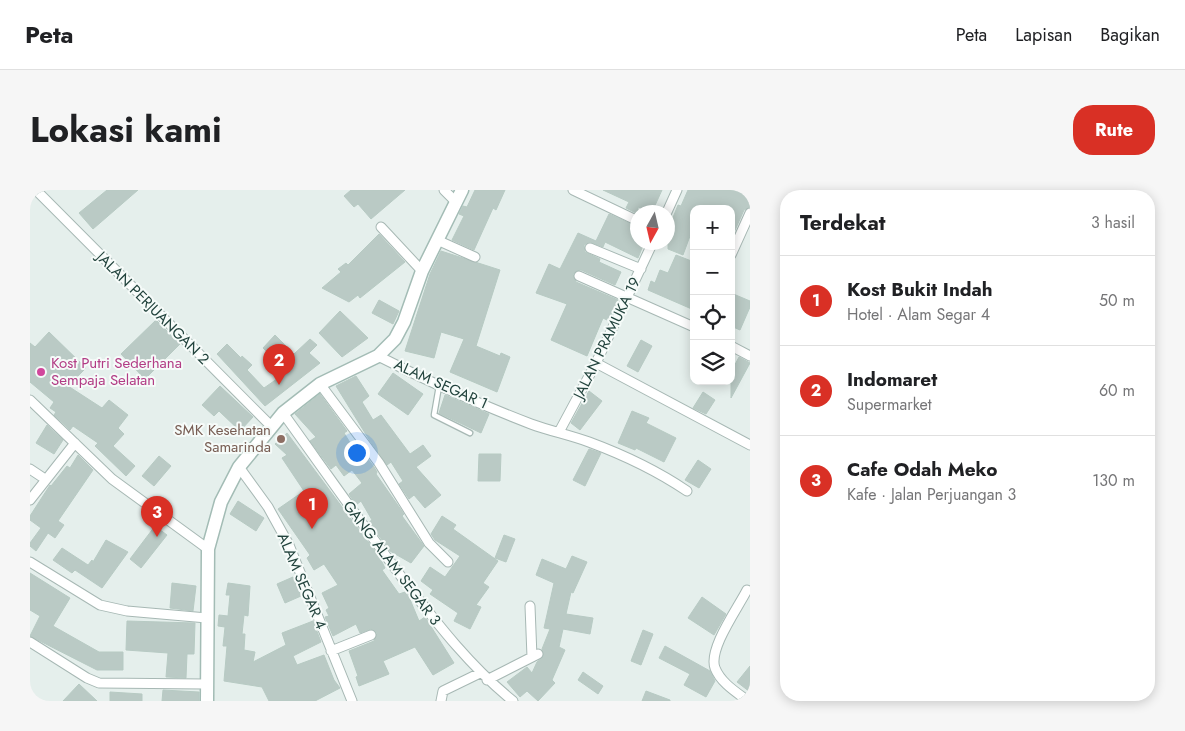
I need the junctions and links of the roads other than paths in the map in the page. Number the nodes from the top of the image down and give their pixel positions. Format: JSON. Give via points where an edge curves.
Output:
{"nodes":[{"id":1,"x":36,"y":190,"type":"edge"},
{"id":2,"x":444,"y":190,"type":"edge"},
{"id":3,"x":573,"y":190,"type":"edge"},
{"id":4,"x":677,"y":190,"type":"edge"},
{"id":5,"x":459,"y":196,"type":"edge"},
{"id":6,"x":670,"y":205,"type":"edge"},
{"id":7,"x":750,"y":213,"type":"edge"},
{"id":8,"x":630,"y":217,"type":"edge"},
{"id":9,"x":380,"y":227,"type":"dead end"},
{"id":10,"x":438,"y":240,"type":"junction"},
{"id":11,"x":590,"y":248,"type":"dead end"},
{"id":12,"x":649,"y":250,"type":"edge"},
{"id":13,"x":733,"y":250,"type":"edge"},
{"id":14,"x":475,"y":257,"type":"dead end"},
{"id":15,"x":641,"y":269,"type":"junction"},
{"id":16,"x":422,"y":271,"type":"junction"},
{"id":17,"x":579,"y":276,"type":"dead end"},
{"id":18,"x":628,"y":297,"type":"junction"},
{"id":19,"x":690,"y":325,"type":"edge"},
{"id":20,"x":735,"y":348,"type":"edge"},
{"id":21,"x":378,"y":356,"type":"junction"},
{"id":22,"x":750,"y":356,"type":"edge"},
{"id":23,"x":596,"y":363,"type":"junction"},
{"id":24,"x":320,"y":384,"type":"junction"},
{"id":25,"x":439,"y":386,"type":"junction"},
{"id":26,"x":30,"y":400,"type":"edge"},
{"id":27,"x":283,"y":413,"type":"junction"},
{"id":28,"x":271,"y":426,"type":"junction"},
{"id":29,"x":559,"y":432,"type":"junction"},
{"id":30,"x":470,"y":433,"type":"dead end"},
{"id":31,"x":75,"y":443,"type":"junction"},
{"id":32,"x":750,"y":446,"type":"edge"},
{"id":33,"x":239,"y":467,"type":"junction"},
{"id":34,"x":30,"y":469,"type":"edge"},
{"id":35,"x":45,"y":479,"type":"junction"},
{"id":36,"x":687,"y":491,"type":"dead end"},
{"id":37,"x":30,"y":500,"type":"edge"},
{"id":38,"x":208,"y":549,"type":"junction"},
{"id":39,"x":30,"y":562,"type":"edge"},
{"id":40,"x":448,"y":562,"type":"dead end"},
{"id":41,"x":747,"y":590,"type":"dead end"},
{"id":42,"x":530,"y":606,"type":"dead end"},
{"id":43,"x":207,"y":618,"type":"junction"},
{"id":44,"x":371,"y":635,"type":"dead end"},
{"id":45,"x":30,"y":642,"type":"edge"},
{"id":46,"x":331,"y":651,"type":"junction"},
{"id":47,"x":484,"y":677,"type":"junction"},
{"id":48,"x":206,"y":684,"type":"junction"},
{"id":49,"x":207,"y":701,"type":"edge"},
{"id":50,"x":352,"y":701,"type":"edge"},
{"id":51,"x":441,"y":701,"type":"edge"},
{"id":52,"x":513,"y":701,"type":"edge"},
{"id":53,"x":748,"y":701,"type":"edge"}],
"edges":[{"from":1,"to":28,"type":"street","name":"JALAN PERJUANGAN 2"},
{"from":2,"to":5,"type":"street"},
{"from":3,"to":8,"type":"street"},
{"from":4,"to":6,"type":"street"},
{"from":5,"to":10,"type":"street"},
{"from":7,"to":13,"type":"street"},
{"from":9,"to":16,"type":"street"},
{"from":10,"to":14,"type":"street"},
{"from":10,"to":16,"type":"street"},
{"from":11,"to":15,"type":"street"},
{"from":12,"to":15,"type":"street","name":"JALAN PRAMUKA 19"},
{"from":15,"to":18,"type":"street","name":"JALAN PRAMUKA 19"},
{"from":16,"to":21,"type":"street","via":[[400,332]]},
{"from":17,"to":18,"type":"street"},
{"from":18,"to":19,"type":"street"},
{"from":18,"to":23,"type":"street","name":"JALAN PRAMUKA 19"},
{"from":20,"to":22,"type":"street"},
{"from":21,"to":24,"type":"street"},
{"from":21,"to":25,"type":"street","name":"ALAM SEGAR 1"},
{"from":23,"to":29,"type":"street","name":"JALAN PRAMUKA 19"},
{"from":23,"to":32,"type":"street"},
{"from":24,"to":27,"type":"street"},
{"from":24,"to":40,"type":"street","via":[[379,463],[429,543]]},
{"from":25,"to":29,"type":"street","name":"ALAM SEGAR 1"},
{"from":25,"to":30,"type":"lane","via":[[434,415]]},
{"from":26,"to":31,"type":"street"},
{"from":27,"to":28,"type":"street"},
{"from":27,"to":47,"type":"street","name":"GANG ALAM SEGAR 3","via":[[366,530],[450,640]]},
{"from":28,"to":33,"type":"street"},
{"from":29,"to":36,"type":"street","name":"ALAM SEGAR 1","via":[[643,464]]},
{"from":31,"to":35,"type":"street"},
{"from":31,"to":38,"type":"street","via":[[112,478]]},
{"from":33,"to":38,"type":"street","via":[[221,502]]},
{"from":33,"to":46,"type":"street","name":"ALAM SEGAR 4","via":[[268,507],[288,545]]},
{"from":34,"to":35,"type":"street"},
{"from":35,"to":37,"type":"street"},
{"from":38,"to":43,"type":"street"},
{"from":39,"to":43,"type":"street","via":[[100,605],[127,612]]},
{"from":41,"to":53,"type":"street","via":[[715,656],[716,670],[731,689]]},
{"from":42,"to":47,"type":"street","via":[[535,656]]},
{"from":43,"to":48,"type":"street"},
{"from":44,"to":46,"type":"street"},
{"from":45,"to":48,"type":"street","via":[[99,682]]},
{"from":46,"to":50,"type":"street","name":"ALAM SEGAR 4"},
{"from":47,"to":51,"type":"street","via":[[443,691]]},
{"from":47,"to":52,"type":"street","name":"GANG ALAM SEGAR 3"},
{"from":48,"to":49,"type":"street"}]}
